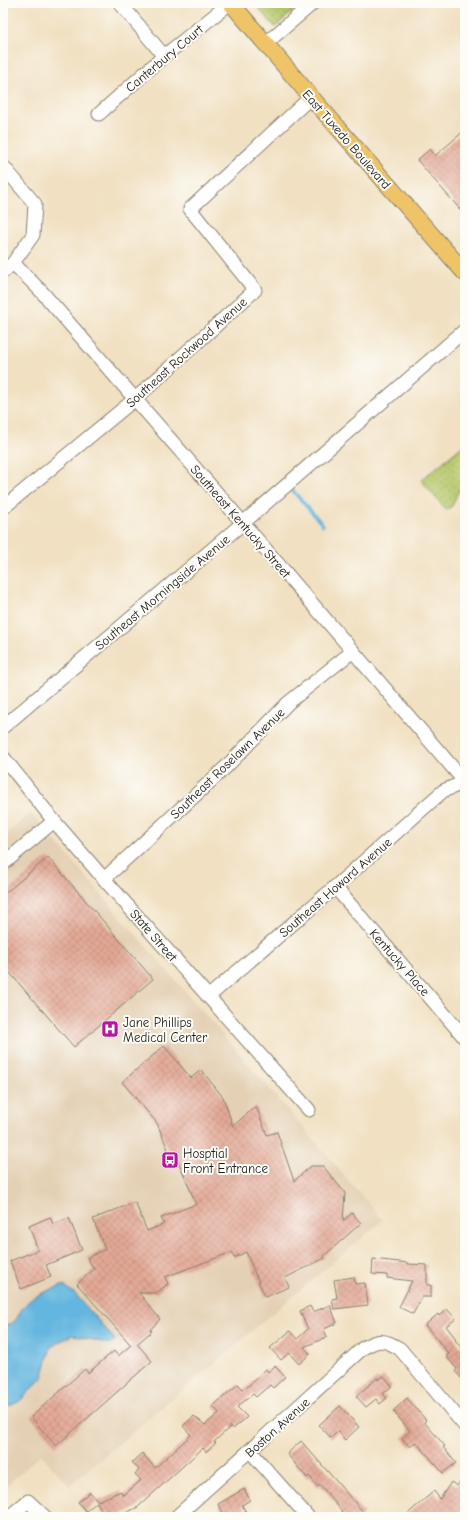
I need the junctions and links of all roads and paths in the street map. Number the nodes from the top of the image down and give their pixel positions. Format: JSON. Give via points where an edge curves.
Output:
{"nodes":[{"id":1,"x":120,"y":3,"type":"edge"},
{"id":2,"x":230,"y":3,"type":"edge"},
{"id":3,"x":313,"y":3,"type":"edge"},
{"id":4,"x":266,"y":44,"type":"junction"},
{"id":5,"x":164,"y":56,"type":"junction"},
{"id":6,"x":311,"y":97,"type":"junction"},
{"id":7,"x":99,"y":114,"type":"dead end"},
{"id":8,"x":3,"y":166,"type":"edge"},
{"id":9,"x":8,"y":267,"type":"edge"},
{"id":10,"x":465,"y":273,"type":"edge"},
{"id":11,"x":465,"y":330,"type":"edge"},
{"id":12,"x":135,"y":399,"type":"junction"},
{"id":13,"x":3,"y":508,"type":"edge"},
{"id":14,"x":243,"y":523,"type":"junction"},
{"id":15,"x":353,"y":651,"type":"junction"},
{"id":16,"x":3,"y":727,"type":"edge"},
{"id":17,"x":3,"y":757,"type":"edge"},
{"id":18,"x":465,"y":782,"type":"edge"},
{"id":19,"x":54,"y":821,"type":"junction"},
{"id":20,"x":3,"y":864,"type":"edge"},
{"id":21,"x":104,"y":879,"type":"junction"},
{"id":22,"x":335,"y":887,"type":"junction"},
{"id":23,"x":208,"y":997,"type":"junction"},
{"id":24,"x":465,"y":1038,"type":"edge"},
{"id":25,"x":309,"y":1110,"type":"dead end"},
{"id":26,"x":465,"y":1426,"type":"edge"},
{"id":27,"x":250,"y":1451,"type":"junction"},
{"id":28,"x":9,"y":1517,"type":"edge"},
{"id":29,"x":45,"y":1517,"type":"edge"},
{"id":30,"x":176,"y":1517,"type":"edge"},
{"id":31,"x":308,"y":1517,"type":"edge"}],
"edges":[{"from":1,"to":5,"type":"street"},
{"from":2,"to":4,"type":"main road","name":"East Tuxedo Boulevard"},
{"from":2,"to":5,"type":"street","name":"Canterbury Court"},
{"from":3,"to":4,"type":"street"},
{"from":4,"to":6,"type":"main road","name":"East Tuxedo Boulevard"},
{"from":5,"to":7,"type":"street","name":"Canterbury Court"},
{"from":6,"to":10,"type":"main road","name":"East Tuxedo Boulevard"},
{"from":6,"to":12,"type":"street","name":"Southeast Rockwood Avenue","via":[[190,209],[255,290]]},
{"from":8,"to":9,"type":"street","via":[[35,204],[33,235]]},
{"from":9,"to":12,"type":"street","name":"Southeast Kentucky Street","via":[[41,291]]},
{"from":11,"to":14,"type":"street","name":"Southeast Morningside Avenue"},
{"from":12,"to":13,"type":"street","name":"Southeast Rockwood Avenue"},
{"from":12,"to":14,"type":"street","name":"Southeast Kentucky Street"},
{"from":14,"to":15,"type":"street","name":"Southeast Kentucky Street"},
{"from":14,"to":16,"type":"street","name":"Southeast Morningside Avenue"},
{"from":15,"to":18,"type":"street","name":"Southeast Kentucky Street"},
{"from":15,"to":21,"type":"street","name":"Southeast Roselawn Avenue","via":[[288,703],[225,768]]},
{"from":17,"to":19,"type":"street","name":"State Street"},
{"from":18,"to":22,"type":"street","name":"Southeast Howard Avenue","via":[[443,791]]},
{"from":19,"to":20,"type":"street"},
{"from":19,"to":21,"type":"street","name":"State Street"},
{"from":21,"to":23,"type":"street","name":"State Street"},
{"from":22,"to":23,"type":"street","name":"Southeast Howard Avenue"},
{"from":22,"to":24,"type":"street","name":"Kentucky Place"},
{"from":23,"to":25,"type":"street","name":"State Street"},
{"from":26,"to":27,"type":"street","name":"Boston Avenue","via":[[400,1349],[390,1342],[380,1341],[363,1348]]},
{"from":27,"to":30,"type":"street","name":"Boston Avenue"},
{"from":27,"to":31,"type":"street"},
{"from":28,"to":29,"type":"street","via":[[28,1501]]}]}
